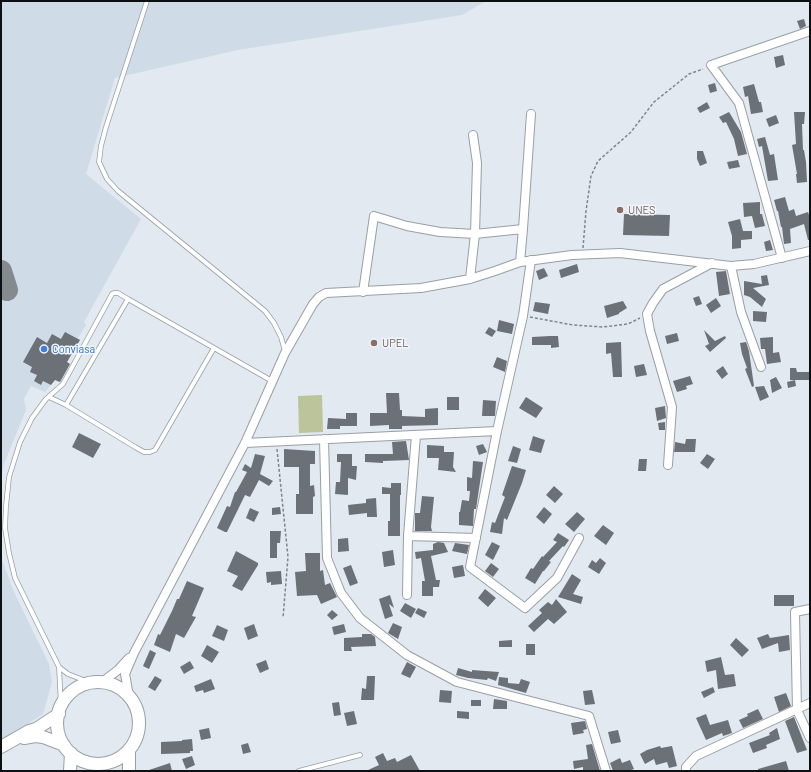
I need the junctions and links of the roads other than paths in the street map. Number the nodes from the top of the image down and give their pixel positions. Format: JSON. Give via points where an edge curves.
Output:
{"nodes":[{"id":1,"x":147,"y":1,"type":"edge"},
{"id":2,"x":810,"y":31,"type":"edge"},
{"id":3,"x":530,"y":114,"type":"dead end"},
{"id":4,"x":473,"y":135,"type":"dead end"},
{"id":5,"x":523,"y":229,"type":"junction"},
{"id":6,"x":475,"y":234,"type":"junction"},
{"id":7,"x":810,"y":251,"type":"edge"},
{"id":8,"x":782,"y":258,"type":"junction"},
{"id":9,"x":531,"y":260,"type":"junction"},
{"id":10,"x":520,"y":262,"type":"junction"},
{"id":11,"x":713,"y":263,"type":"junction"},
{"id":12,"x":731,"y":266,"type":"junction"},
{"id":13,"x":470,"y":279,"type":"junction"},
{"id":14,"x":363,"y":292,"type":"junction"},
{"id":15,"x":128,"y":299,"type":"junction"},
{"id":16,"x":214,"y":348,"type":"junction"},
{"id":17,"x":286,"y":353,"type":"junction"},
{"id":18,"x":761,"y":367,"type":"dead end"},
{"id":19,"x":272,"y":381,"type":"junction"},
{"id":20,"x":49,"y":397,"type":"junction"},
{"id":21,"x":66,"y":405,"type":"junction"},
{"id":22,"x":497,"y":431,"type":"junction"},
{"id":23,"x":416,"y":435,"type":"junction"},
{"id":24,"x":324,"y":439,"type":"junction"},
{"id":25,"x":245,"y":443,"type":"junction"},
{"id":26,"x":668,"y":465,"type":"dead end"},
{"id":27,"x":408,"y":536,"type":"junction"},
{"id":28,"x":476,"y":538,"type":"junction"},
{"id":29,"x":579,"y":538,"type":"dead end"},
{"id":30,"x":407,"y":595,"type":"dead end"},
{"id":31,"x":810,"y":609,"type":"edge"},
{"id":32,"x":134,"y":653,"type":"junction"},
{"id":33,"x":59,"y":667,"type":"junction"},
{"id":34,"x":96,"y":683,"type":"junction"},
{"id":35,"x":129,"y":696,"type":"junction"},
{"id":36,"x":810,"y":703,"type":"edge"},
{"id":37,"x":60,"y":710,"type":"junction"},
{"id":38,"x":797,"y":710,"type":"junction"},
{"id":39,"x":810,"y":738,"type":"edge"},
{"id":40,"x":17,"y":739,"type":"junction"},
{"id":41,"x":1,"y":747,"type":"edge"},
{"id":42,"x":67,"y":749,"type":"junction"},
{"id":43,"x":129,"y":750,"type":"junction"},
{"id":44,"x":360,"y":755,"type":"dead end"},
{"id":45,"x":102,"y":767,"type":"edge"},
{"id":46,"x":70,"y":771,"type":"edge"},
{"id":47,"x":129,"y":771,"type":"edge"},
{"id":48,"x":299,"y":771,"type":"edge"},
{"id":49,"x":606,"y":771,"type":"edge"},
{"id":50,"x":686,"y":771,"type":"edge"}],
"edges":[{"from":1,"to":17,"type":"lane","via":[[101,146],[99,162],[102,171],[118,191],[265,311],[277,330]]},
{"from":2,"to":8,"type":"street","via":[[711,65],[739,103]]},
{"from":3,"to":5,"type":"street"},
{"from":4,"to":6,"type":"street","via":[[477,163]]},
{"from":5,"to":6,"type":"street"},
{"from":5,"to":10,"type":"street"},
{"from":6,"to":13,"type":"street"},
{"from":6,"to":14,"type":"street","via":[[440,232],[374,216]]},
{"from":7,"to":8,"type":"street"},
{"from":8,"to":12,"type":"street"},
{"from":9,"to":10,"type":"street"},
{"from":9,"to":11,"type":"street","via":[[620,253]]},
{"from":9,"to":22,"type":"street","via":[[523,316]]},
{"from":10,"to":13,"type":"street"},
{"from":11,"to":12,"type":"street"},
{"from":11,"to":26,"type":"street","via":[[663,289],[647,314],[672,407]]},
{"from":12,"to":18,"type":"street","via":[[741,312]]},
{"from":13,"to":14,"type":"street","via":[[422,288]]},
{"from":14,"to":17,"type":"street","via":[[326,293],[319,297]]},
{"from":15,"to":16,"type":"lane"},
{"from":15,"to":20,"type":"lane","via":[[118,293],[112,294],[63,384]]},
{"from":15,"to":21,"type":"lane"},
{"from":16,"to":19,"type":"lane"},
{"from":16,"to":21,"type":"lane","via":[[155,450],[150,452],[135,447]]},
{"from":17,"to":19,"type":"street"},
{"from":19,"to":25,"type":"street"},
{"from":20,"to":21,"type":"lane"},
{"from":20,"to":33,"type":"lane","via":[[39,407],[20,442],[9,478],[5,528],[15,578]]},
{"from":22,"to":23,"type":"street"},
{"from":22,"to":28,"type":"street"},
{"from":23,"to":24,"type":"street"},
{"from":23,"to":27,"type":"street"},
{"from":24,"to":25,"type":"street"},
{"from":24,"to":49,"type":"street","via":[[327,558],[341,593],[360,618],[407,655],[457,682],[590,716]]},
{"from":25,"to":32,"type":"street"},
{"from":27,"to":28,"type":"street"},
{"from":27,"to":30,"type":"street"},
{"from":28,"to":29,"type":"street","via":[[470,567],[525,608],[557,578]]},
{"from":31,"to":38,"type":"street","via":[[795,612]]},
{"from":32,"to":34,"type":"street","via":[[118,670]]},
{"from":32,"to":35,"type":"street","via":[[124,674]]},
{"from":33,"to":34,"type":"lane","via":[[68,674]]},
{"from":33,"to":37,"type":"lane"},
{"from":34,"to":35,"type":"street","via":[[116,687]]},
{"from":34,"to":37,"type":"street","via":[[74,691]]},
{"from":35,"to":43,"type":"street","via":[[136,706],[139,729],[136,740]]},
{"from":36,"to":38,"type":"street"},
{"from":37,"to":40,"type":"street","via":[[41,726]]},
{"from":37,"to":42,"type":"street","via":[[59,735]]},
{"from":38,"to":39,"type":"street"},
{"from":38,"to":50,"type":"street","via":[[696,756],[686,767]]},
{"from":40,"to":41,"type":"street"},
{"from":40,"to":42,"type":"street","via":[[43,737]]},
{"from":42,"to":45,"type":"street","via":[[84,761]]},
{"from":42,"to":46,"type":"street"},
{"from":43,"to":45,"type":"street"},
{"from":43,"to":47,"type":"street"},
{"from":44,"to":48,"type":"lane"}]}
